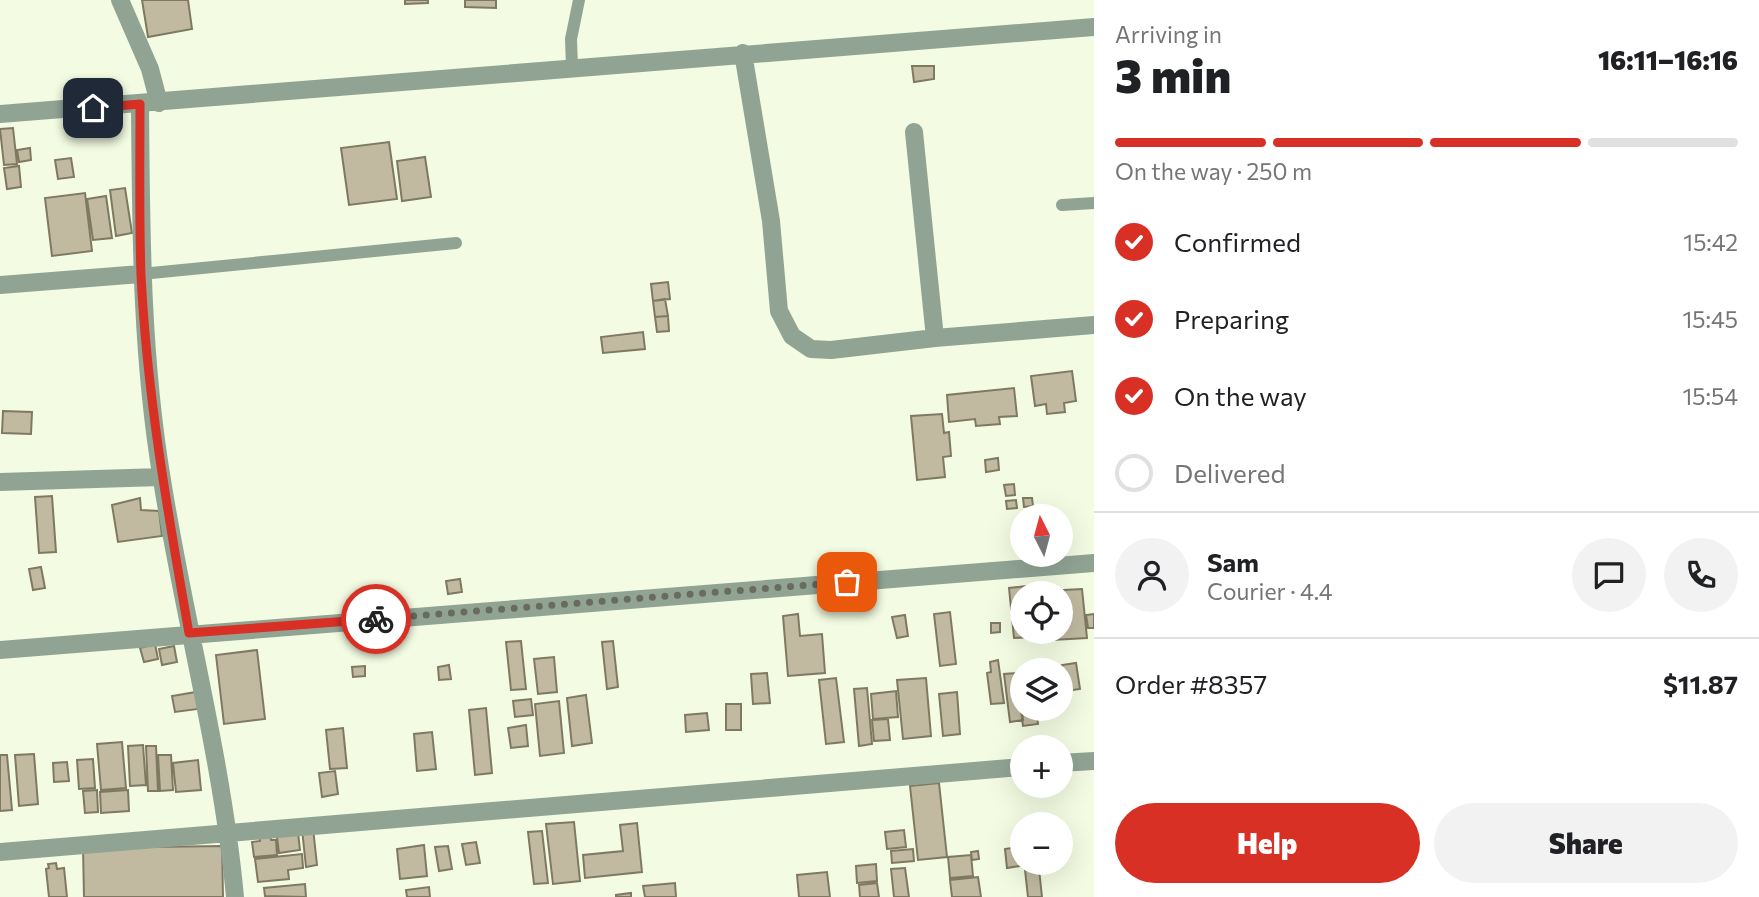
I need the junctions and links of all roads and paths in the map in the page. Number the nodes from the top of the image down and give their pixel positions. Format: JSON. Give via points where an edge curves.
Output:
{"nodes":[{"id":1,"x":120,"y":0,"type":"edge"},
{"id":2,"x":579,"y":0,"type":"edge"},
{"id":3,"x":1094,"y":27,"type":"edge"},
{"id":4,"x":743,"y":54,"type":"junction"},
{"id":5,"x":572,"y":67,"type":"junction"},
{"id":6,"x":159,"y":103,"type":"junction"},
{"id":7,"x":140,"y":104,"type":"junction"},
{"id":8,"x":0,"y":114,"type":"edge"},
{"id":9,"x":914,"y":132,"type":"dead end"},
{"id":10,"x":1094,"y":203,"type":"edge"},
{"id":11,"x":1062,"y":205,"type":"dead end"},
{"id":12,"x":456,"y":243,"type":"dead end"},
{"id":13,"x":141,"y":274,"type":"junction"},
{"id":14,"x":0,"y":285,"type":"edge"},
{"id":15,"x":1094,"y":325,"type":"edge"},
{"id":16,"x":935,"y":338,"type":"junction"},
{"id":17,"x":161,"y":477,"type":"junction"},
{"id":18,"x":0,"y":482,"type":"edge"},
{"id":19,"x":1094,"y":563,"type":"edge"},
{"id":20,"x":189,"y":633,"type":"junction"},
{"id":21,"x":0,"y":650,"type":"edge"},
{"id":22,"x":1094,"y":761,"type":"edge"},
{"id":23,"x":1073,"y":762,"type":"edge"},
{"id":24,"x":1010,"y":768,"type":"edge"},
{"id":25,"x":229,"y":834,"type":"junction"},
{"id":26,"x":0,"y":852,"type":"edge"},
{"id":27,"x":235,"y":897,"type":"edge"}],
"edges":[{"from":1,"to":6,"type":"street","via":[[150,69]]},
{"from":2,"to":5,"type":"lane","via":[[571,39]]},
{"from":3,"to":4,"type":"street"},
{"from":4,"to":5,"type":"street"},
{"from":4,"to":16,"type":"street","via":[[771,221],[779,311],[792,336],[811,349],[831,350]]},
{"from":5,"to":6,"type":"street"},
{"from":6,"to":7,"type":"street"},
{"from":7,"to":8,"type":"street"},
{"from":7,"to":13,"type":"street"},
{"from":9,"to":16,"type":"street"},
{"from":10,"to":11,"type":"lane"},
{"from":12,"to":13,"type":"lane"},
{"from":13,"to":14,"type":"street"},
{"from":13,"to":17,"type":"street"},
{"from":15,"to":16,"type":"street"},
{"from":17,"to":18,"type":"street"},
{"from":17,"to":20,"type":"street"},
{"from":19,"to":20,"type":"street"},
{"from":20,"to":21,"type":"street"},
{"from":20,"to":25,"type":"street"},
{"from":22,"to":23,"type":"street"},
{"from":24,"to":25,"type":"street"},
{"from":25,"to":26,"type":"street"},
{"from":25,"to":27,"type":"street"}]}
